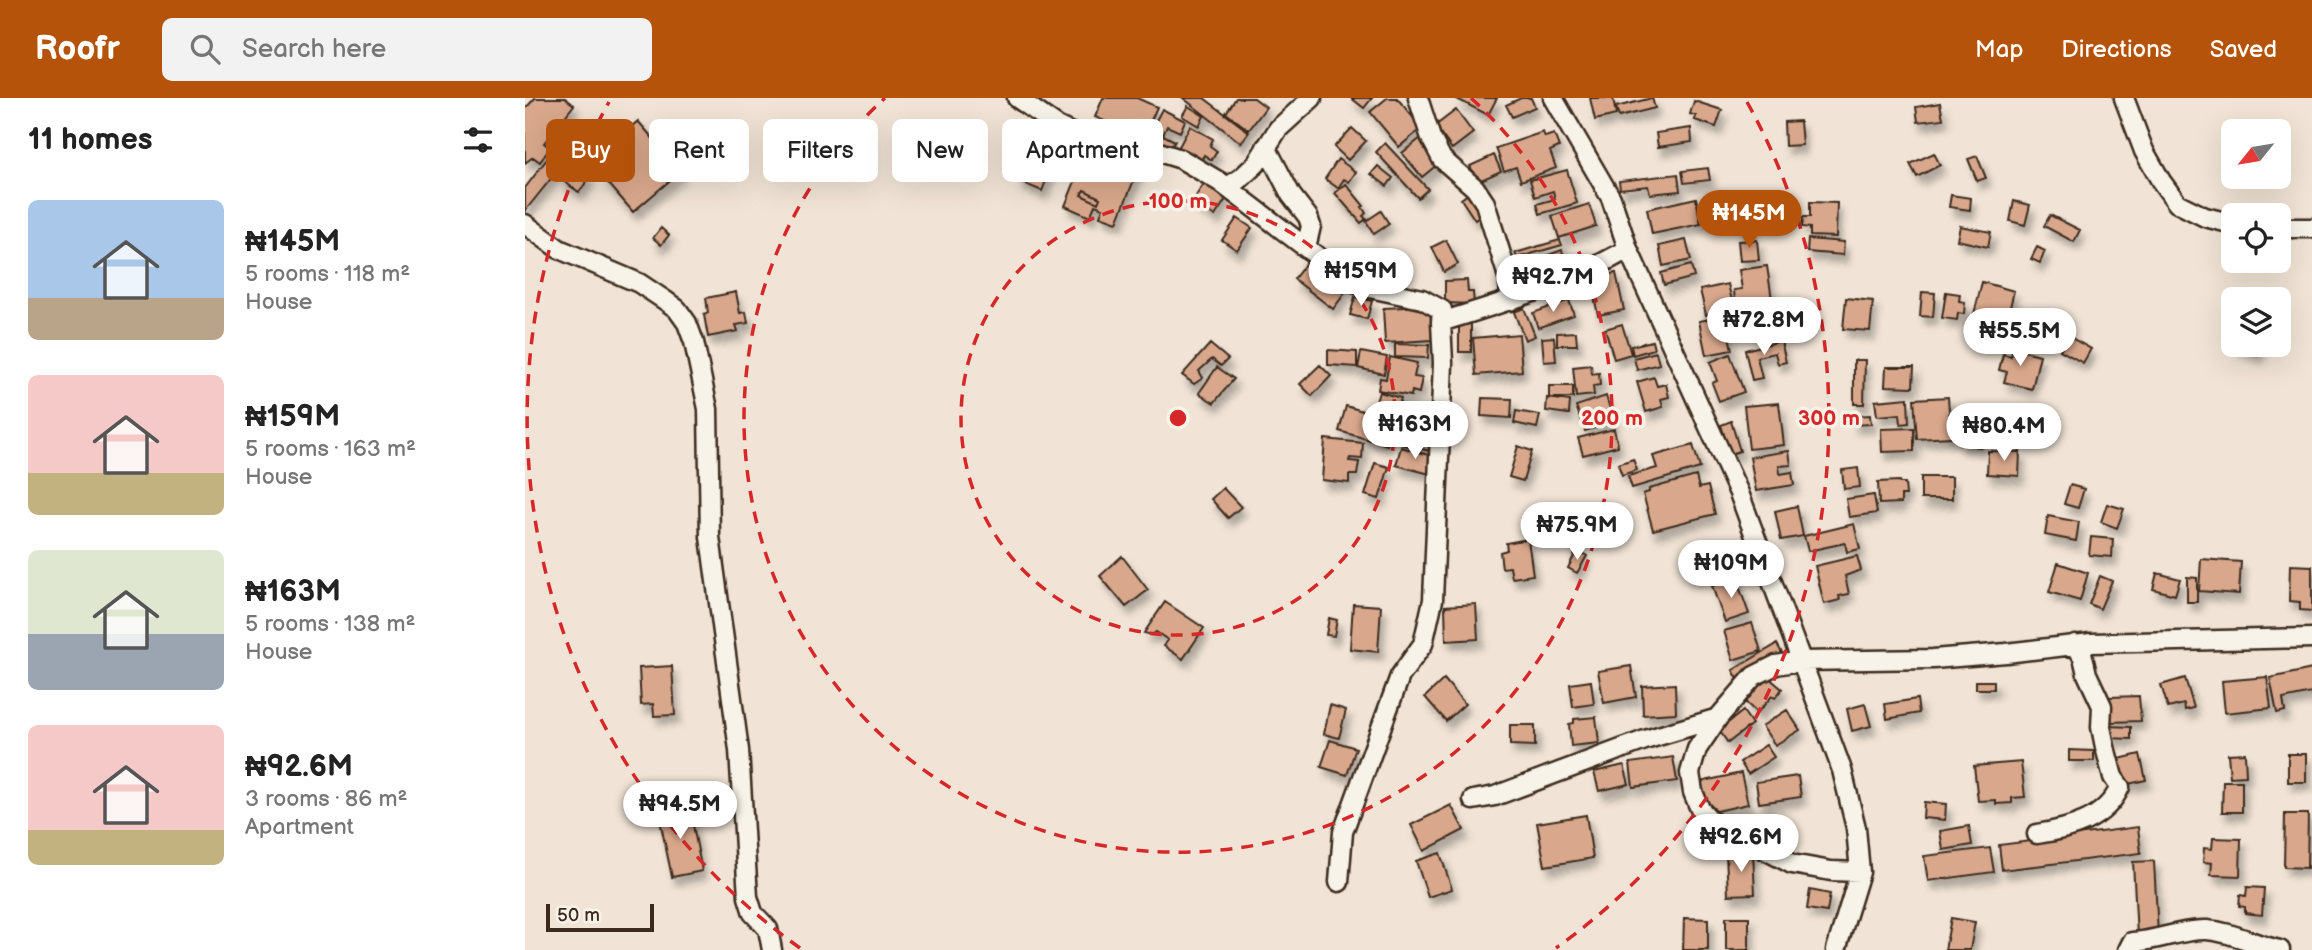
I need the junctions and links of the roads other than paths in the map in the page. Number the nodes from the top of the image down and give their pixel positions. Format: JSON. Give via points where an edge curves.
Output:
{"nodes":[{"id":1,"x":1017,"y":98,"type":"edge"},
{"id":2,"x":1312,"y":98,"type":"edge"},
{"id":3,"x":1418,"y":98,"type":"edge"},
{"id":4,"x":1553,"y":98,"type":"edge"},
{"id":5,"x":2124,"y":98,"type":"edge"},
{"id":6,"x":1265,"y":146,"type":"junction"},
{"id":7,"x":1227,"y":187,"type":"junction"},
{"id":8,"x":2221,"y":221,"type":"edge"},
{"id":9,"x":525,"y":224,"type":"edge"},
{"id":10,"x":2291,"y":228,"type":"edge"},
{"id":11,"x":2312,"y":228,"type":"edge"},
{"id":12,"x":1306,"y":248,"type":"junction"},
{"id":13,"x":1628,"y":249,"type":"junction"},
{"id":14,"x":1510,"y":301,"type":"junction"},
{"id":15,"x":1441,"y":322,"type":"junction"},
{"id":16,"x":2312,"y":638,"type":"edge"},
{"id":17,"x":2075,"y":644,"type":"junction"},
{"id":18,"x":1801,"y":661,"type":"junction"},
{"id":19,"x":1718,"y":718,"type":"junction"},
{"id":20,"x":1473,"y":800,"type":"dead end"},
{"id":21,"x":2037,"y":834,"type":"dead end"},
{"id":22,"x":1860,"y":872,"type":"junction"},
{"id":23,"x":1339,"y":882,"type":"dead end"},
{"id":24,"x":772,"y":950,"type":"edge"},
{"id":25,"x":1836,"y":950,"type":"edge"},
{"id":26,"x":2128,"y":950,"type":"edge"},
{"id":27,"x":2280,"y":950,"type":"edge"}],
"edges":[{"from":1,"to":7,"type":"street","via":[[1086,140],[1143,147],[1181,159]]},
{"from":2,"to":6,"type":"street"},
{"from":3,"to":14,"type":"street","via":[[1442,159],[1485,203],[1509,280]]},
{"from":4,"to":13,"type":"street","via":[[1611,198]]},
{"from":5,"to":8,"type":"street","via":[[2144,151],[2177,203]]},
{"from":6,"to":7,"type":"street","via":[[1256,164]]},
{"from":6,"to":12,"type":"street","via":[[1308,217],[1311,226]]},
{"from":7,"to":12,"type":"street"},
{"from":9,"to":24,"type":"street","via":[[559,249],[639,283],[677,309],[694,342],[708,409],[710,537],[739,750],[748,897],[753,912],[768,929]]},
{"from":10,"to":11,"type":"street"},
{"from":12,"to":15,"type":"street","via":[[1351,282],[1422,299],[1442,310]]},
{"from":13,"to":14,"type":"street","via":[[1595,268]]},
{"from":13,"to":18,"type":"street","via":[[1739,493]]},
{"from":14,"to":15,"type":"street"},
{"from":15,"to":23,"type":"street","via":[[1433,600],[1423,644],[1400,677],[1343,832]]},
{"from":16,"to":17,"type":"street"},
{"from":17,"to":18,"type":"street","via":[[1933,659]]},
{"from":17,"to":21,"type":"street","via":[[2102,706],[2105,747],[2120,787],[2099,814]]},
{"from":18,"to":19,"type":"street","via":[[1754,676]]},
{"from":18,"to":22,"type":"street","via":[[1842,770],[1856,828]]},
{"from":19,"to":20,"type":"street"},
{"from":19,"to":22,"type":"street","via":[[1697,748],[1690,773],[1700,809],[1712,822],[1792,864]]},
{"from":22,"to":25,"type":"street"},
{"from":26,"to":27,"type":"street","via":[[2132,942],[2204,930],[2231,933]]}]}
